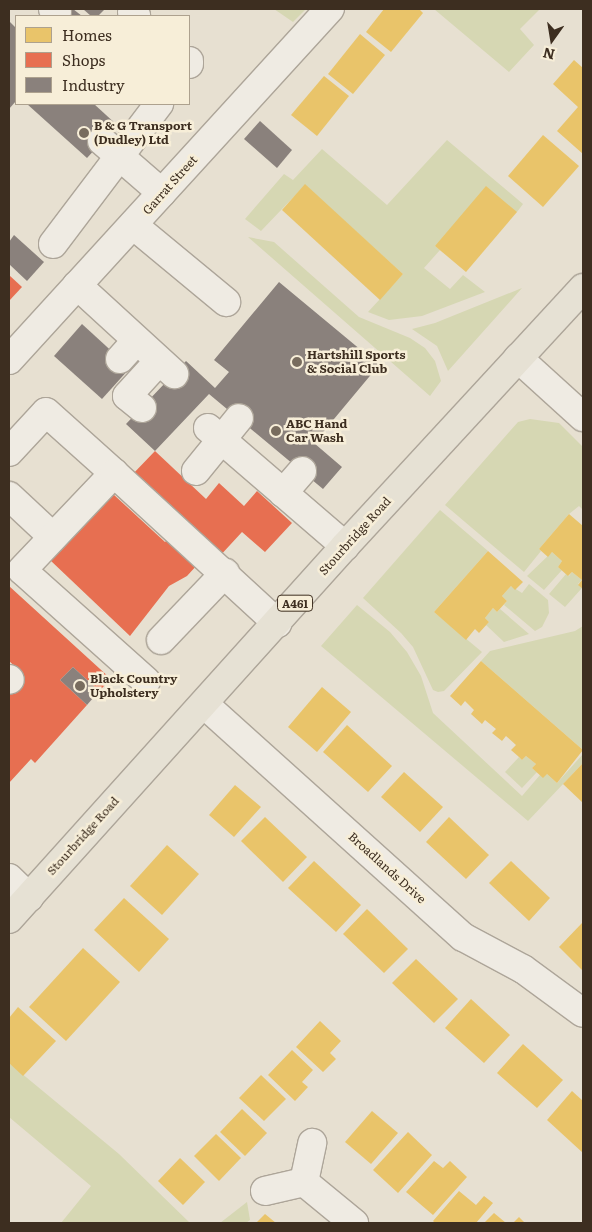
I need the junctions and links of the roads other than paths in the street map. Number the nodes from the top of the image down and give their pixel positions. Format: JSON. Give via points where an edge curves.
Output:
{"nodes":[{"id":1,"x":330,"y":9,"type":"edge"},
{"id":2,"x":158,"y":105,"type":"edge"},
{"id":3,"x":111,"y":148,"type":"junction"},
{"id":4,"x":162,"y":193,"type":"junction"},
{"id":5,"x":133,"y":225,"type":"junction"},
{"id":6,"x":53,"y":244,"type":"dead end"},
{"id":7,"x":77,"y":285,"type":"junction"},
{"id":8,"x":583,"y":288,"type":"edge"},
{"id":9,"x":226,"y":302,"type":"dead end"},
{"id":10,"x":13,"y":346,"type":"edge"},
{"id":11,"x":518,"y":358,"type":"junction"},
{"id":12,"x":142,"y":408,"type":"dead end"},
{"id":13,"x":583,"y":417,"type":"edge"},
{"id":14,"x":238,"y":418,"type":"dead end"},
{"id":15,"x":214,"y":434,"type":"junction"},
{"id":16,"x":9,"y":452,"type":"edge"},
{"id":17,"x":196,"y":471,"type":"dead end"},
{"id":18,"x":302,"y":471,"type":"dead end"},
{"id":19,"x":114,"y":473,"type":"junction"},
{"id":20,"x":283,"y":493,"type":"junction"},
{"id":21,"x":9,"y":496,"type":"edge"},
{"id":22,"x":53,"y":537,"type":"junction"},
{"id":23,"x":345,"y":546,"type":"junction"},
{"id":24,"x":225,"y":573,"type":"junction"},
{"id":25,"x":277,"y":623,"type":"junction"},
{"id":26,"x":161,"y":640,"type":"dead end"},
{"id":27,"x":146,"y":681,"type":"dead end"},
{"id":28,"x":204,"y":704,"type":"junction"},
{"id":29,"x":9,"y":878,"type":"edge"},
{"id":30,"x":29,"y":896,"type":"junction"},
{"id":31,"x":9,"y":919,"type":"edge"},
{"id":32,"x":583,"y":1013,"type":"edge"},
{"id":33,"x":312,"y":1143,"type":"dead end"},
{"id":34,"x":304,"y":1182,"type":"junction"},
{"id":35,"x":265,"y":1191,"type":"dead end"},
{"id":36,"x":354,"y":1223,"type":"edge"}],
"edges":[{"from":1,"to":4,"type":"street","name":"Garrat Street"},
{"from":2,"to":3,"type":"street"},
{"from":3,"to":4,"type":"street"},
{"from":3,"to":6,"type":"street"},
{"from":4,"to":5,"type":"street","name":"Garrat Street"},
{"from":5,"to":7,"type":"street","name":"Garrat Street"},
{"from":5,"to":9,"type":"street"},
{"from":7,"to":10,"type":"street","name":"Garrat Street"},
{"from":7,"to":12,"type":"street","via":[[128,349],[167,367],[127,396]]},
{"from":8,"to":11,"type":"main road","name":"Stourbridge Road","number":"A461"},
{"from":11,"to":13,"type":"street"},
{"from":11,"to":23,"type":"main road","name":"Stourbridge Road","number":"A461"},
{"from":14,"to":15,"type":"street"},
{"from":15,"to":17,"type":"street"},
{"from":15,"to":20,"type":"street"},
{"from":16,"to":19,"type":"street","via":[[46,412]]},
{"from":18,"to":20,"type":"street"},
{"from":19,"to":22,"type":"street"},
{"from":19,"to":24,"type":"street"},
{"from":20,"to":23,"type":"street"},
{"from":21,"to":22,"type":"street"},
{"from":22,"to":27,"type":"street","via":[[22,570]]},
{"from":23,"to":25,"type":"main road","name":"Stourbridge Road","number":"A461"},
{"from":24,"to":25,"type":"street"},
{"from":24,"to":26,"type":"street"},
{"from":25,"to":28,"type":"main road","name":"Stourbridge Road","number":"A461"},
{"from":28,"to":30,"type":"main road","name":"Stourbridge Road","number":"A461"},
{"from":28,"to":32,"type":"street","name":"Broadlands Drive","via":[[463,937],[523,969]]},
{"from":29,"to":30,"type":"street"},
{"from":30,"to":31,"type":"main road","name":"Stourbridge Road","number":"A461"},
{"from":33,"to":34,"type":"street"},
{"from":34,"to":35,"type":"street"},
{"from":34,"to":36,"type":"street"}]}
